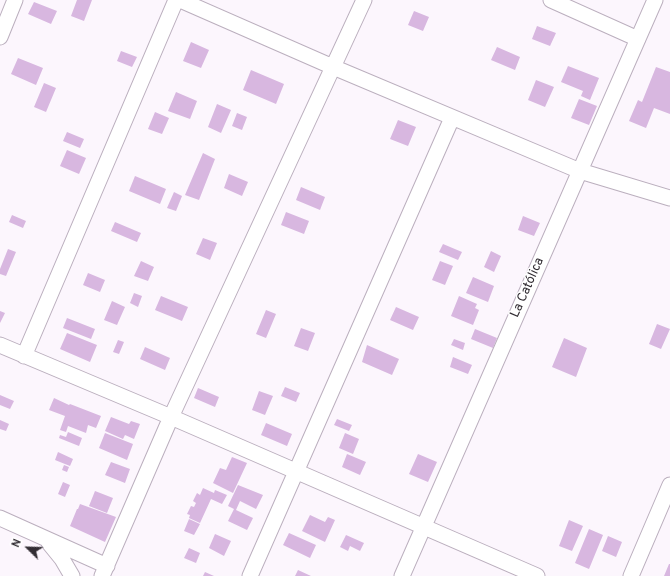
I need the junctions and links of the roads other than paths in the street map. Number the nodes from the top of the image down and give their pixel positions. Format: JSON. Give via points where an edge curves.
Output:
{"nodes":[{"id":1,"x":15,"y":0,"type":"edge"},
{"id":2,"x":176,"y":0,"type":"edge"},
{"id":3,"x":180,"y":0,"type":"edge"},
{"id":4,"x":364,"y":0,"type":"edge"},
{"id":5,"x":551,"y":0,"type":"edge"},
{"id":6,"x":655,"y":0,"type":"edge"},
{"id":7,"x":0,"y":37,"type":"edge"},
{"id":8,"x":638,"y":39,"type":"junction"},
{"id":9,"x":333,"y":67,"type":"junction"},
{"id":10,"x":452,"y":118,"type":"junction"},
{"id":11,"x":580,"y":171,"type":"junction"},
{"id":12,"x":670,"y":198,"type":"edge"},
{"id":13,"x":0,"y":345,"type":"edge"},
{"id":14,"x":24,"y":356,"type":"junction"},
{"id":15,"x":171,"y":417,"type":"junction"},
{"id":16,"x":296,"y":472,"type":"junction"},
{"id":17,"x":670,"y":485,"type":"edge"},
{"id":18,"x":0,"y":518,"type":"edge"},
{"id":19,"x":423,"y":527,"type":"junction"},
{"id":20,"x":48,"y":541,"type":"junction"},
{"id":21,"x":104,"y":571,"type":"edge"},
{"id":22,"x":72,"y":576,"type":"edge"},
{"id":23,"x":250,"y":576,"type":"edge"},
{"id":24,"x":402,"y":576,"type":"edge"},
{"id":25,"x":537,"y":576,"type":"edge"},
{"id":26,"x":631,"y":576,"type":"edge"}],
"edges":[{"from":1,"to":7,"type":"street"},
{"from":2,"to":14,"type":"street"},
{"from":3,"to":9,"type":"street"},
{"from":4,"to":9,"type":"street"},
{"from":5,"to":8,"type":"street"},
{"from":6,"to":8,"type":"street","name":"La Católica"},
{"from":8,"to":11,"type":"street","name":"La Católica"},
{"from":9,"to":10,"type":"street"},
{"from":9,"to":15,"type":"street"},
{"from":10,"to":11,"type":"street"},
{"from":10,"to":16,"type":"street"},
{"from":11,"to":12,"type":"street"},
{"from":11,"to":19,"type":"street","name":"La Católica"},
{"from":13,"to":14,"type":"street"},
{"from":14,"to":15,"type":"street"},
{"from":15,"to":16,"type":"street"},
{"from":15,"to":21,"type":"street"},
{"from":16,"to":19,"type":"street"},
{"from":16,"to":23,"type":"street"},
{"from":17,"to":26,"type":"street"},
{"from":18,"to":20,"type":"street"},
{"from":19,"to":24,"type":"street","name":"La Católica"},
{"from":19,"to":25,"type":"street"},
{"from":20,"to":21,"type":"street"},
{"from":20,"to":22,"type":"street"}]}
